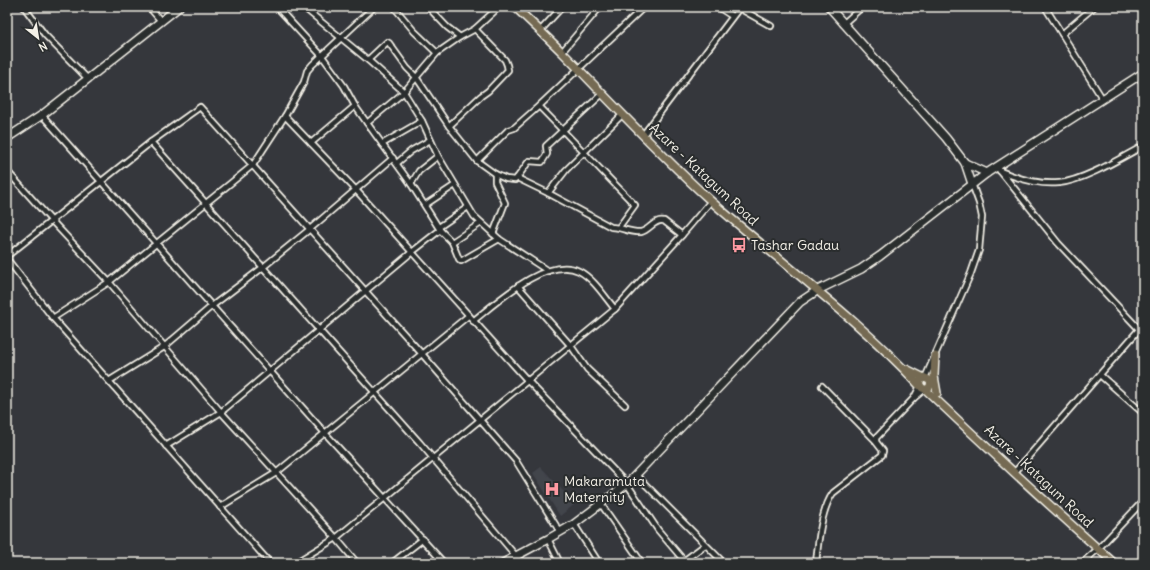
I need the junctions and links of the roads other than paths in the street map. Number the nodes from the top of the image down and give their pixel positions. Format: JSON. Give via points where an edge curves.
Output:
{"nodes":[{"id":1,"x":24,"y":7,"type":"edge"},
{"id":2,"x":149,"y":7,"type":"edge"},
{"id":3,"x":179,"y":7,"type":"edge"},
{"id":4,"x":277,"y":7,"type":"edge"},
{"id":5,"x":305,"y":7,"type":"edge"},
{"id":6,"x":374,"y":7,"type":"edge"},
{"id":7,"x":394,"y":7,"type":"edge"},
{"id":8,"x":428,"y":7,"type":"edge"},
{"id":9,"x":499,"y":7,"type":"edge"},
{"id":10,"x":562,"y":7,"type":"edge"},
{"id":11,"x":600,"y":7,"type":"edge"},
{"id":12,"x":644,"y":7,"type":"edge"},
{"id":13,"x":718,"y":7,"type":"edge"},
{"id":14,"x":739,"y":7,"type":"edge"},
{"id":15,"x":829,"y":7,"type":"edge"},
{"id":16,"x":862,"y":7,"type":"edge"},
{"id":17,"x":1045,"y":7,"type":"edge"},
{"id":18,"x":1094,"y":7,"type":"edge"},
{"id":19,"x":518,"y":8,"type":"edge"},
{"id":20,"x":732,"y":16,"type":"junction"},
{"id":21,"x":161,"y":21,"type":"junction"},
{"id":22,"x":843,"y":24,"type":"junction"},
{"id":23,"x":771,"y":26,"type":"dead end"},
{"id":24,"x":475,"y":29,"type":"junction"},
{"id":25,"x":540,"y":31,"type":"junction"},
{"id":26,"x":1062,"y":34,"type":"junction"},
{"id":27,"x":341,"y":37,"type":"junction"},
{"id":28,"x":460,"y":37,"type":"junction"},
{"id":29,"x":562,"y":52,"type":"junction"},
{"id":30,"x":437,"y":53,"type":"junction"},
{"id":31,"x":322,"y":56,"type":"junction"},
{"id":32,"x":368,"y":60,"type":"junction"},
{"id":33,"x":578,"y":69,"type":"junction"},
{"id":34,"x":1143,"y":73,"type":"edge"},
{"id":35,"x":416,"y":77,"type":"junction"},
{"id":36,"x":87,"y":78,"type":"junction"},
{"id":37,"x":404,"y":92,"type":"junction"},
{"id":38,"x":602,"y":94,"type":"junction"},
{"id":39,"x":1102,"y":98,"type":"junction"},
{"id":40,"x":355,"y":106,"type":"junction"},
{"id":41,"x":539,"y":106,"type":"junction"},
{"id":42,"x":42,"y":115,"type":"junction"},
{"id":43,"x":622,"y":115,"type":"junction"},
{"id":44,"x":285,"y":116,"type":"junction"},
{"id":45,"x":422,"y":121,"type":"junction"},
{"id":46,"x":367,"y":123,"type":"junction"},
{"id":47,"x":449,"y":126,"type":"junction"},
{"id":48,"x":563,"y":131,"type":"junction"},
{"id":49,"x":643,"y":135,"type":"junction"},
{"id":50,"x":7,"y":138,"type":"edge"},
{"id":51,"x":430,"y":140,"type":"junction"},
{"id":52,"x":151,"y":142,"type":"junction"},
{"id":53,"x":311,"y":143,"type":"junction"},
{"id":54,"x":382,"y":144,"type":"junction"},
{"id":55,"x":1143,"y":146,"type":"edge"},
{"id":56,"x":584,"y":152,"type":"junction"},
{"id":57,"x":438,"y":156,"type":"junction"},
{"id":58,"x":393,"y":158,"type":"junction"},
{"id":59,"x":477,"y":161,"type":"junction"},
{"id":60,"x":397,"y":163,"type":"junction"},
{"id":61,"x":965,"y":163,"type":"junction"},
{"id":62,"x":253,"y":165,"type":"junction"},
{"id":63,"x":998,"y":169,"type":"junction"},
{"id":64,"x":7,"y":171,"type":"edge"},
{"id":65,"x":987,"y":173,"type":"junction"},
{"id":66,"x":495,"y":174,"type":"junction"},
{"id":67,"x":517,"y":178,"type":"junction"},
{"id":68,"x":101,"y":181,"type":"junction"},
{"id":69,"x":411,"y":184,"type":"junction"},
{"id":70,"x":972,"y":184,"type":"junction"},
{"id":71,"x":455,"y":185,"type":"junction"},
{"id":72,"x":356,"y":190,"type":"junction"},
{"id":73,"x":548,"y":193,"type":"junction"},
{"id":74,"x":711,"y":200,"type":"junction"},
{"id":75,"x":206,"y":205,"type":"junction"},
{"id":76,"x":425,"y":205,"type":"junction"},
{"id":77,"x":468,"y":207,"type":"junction"},
{"id":78,"x":51,"y":220,"type":"junction"},
{"id":79,"x":481,"y":223,"type":"junction"},
{"id":80,"x":619,"y":227,"type":"junction"},
{"id":81,"x":310,"y":229,"type":"junction"},
{"id":82,"x":440,"y":229,"type":"junction"},
{"id":83,"x":492,"y":234,"type":"junction"},
{"id":84,"x":682,"y":235,"type":"junction"},
{"id":85,"x":499,"y":239,"type":"junction"},
{"id":86,"x":452,"y":242,"type":"junction"},
{"id":87,"x":157,"y":244,"type":"junction"},
{"id":88,"x":412,"y":252,"type":"junction"},
{"id":89,"x":7,"y":256,"type":"edge"},
{"id":90,"x":7,"y":259,"type":"edge"},
{"id":91,"x":262,"y":268,"type":"junction"},
{"id":92,"x":548,"y":271,"type":"junction"},
{"id":93,"x":109,"y":282,"type":"junction"},
{"id":94,"x":518,"y":286,"type":"junction"},
{"id":95,"x":818,"y":290,"type":"junction"},
{"id":96,"x":366,"y":291,"type":"junction"},
{"id":97,"x":212,"y":306,"type":"junction"},
{"id":98,"x":615,"y":309,"type":"junction"},
{"id":99,"x":468,"y":316,"type":"junction"},
{"id":100,"x":53,"y":318,"type":"junction"},
{"id":101,"x":473,"y":321,"type":"junction"},
{"id":102,"x":1143,"y":325,"type":"edge"},
{"id":103,"x":1139,"y":329,"type":"junction"},
{"id":104,"x":318,"y":330,"type":"junction"},
{"id":105,"x":570,"y":346,"type":"junction"},
{"id":106,"x":164,"y":347,"type":"junction"},
{"id":107,"x":422,"y":354,"type":"junction"},
{"id":108,"x":935,"y":356,"type":"junction"},
{"id":109,"x":902,"y":367,"type":"junction"},
{"id":110,"x":270,"y":371,"type":"junction"},
{"id":111,"x":1100,"y":375,"type":"junction"},
{"id":112,"x":924,"y":378,"type":"junction"},
{"id":113,"x":109,"y":381,"type":"junction"},
{"id":114,"x":528,"y":381,"type":"junction"},
{"id":115,"x":822,"y":386,"type":"dead end"},
{"id":116,"x":924,"y":387,"type":"junction"},
{"id":117,"x":374,"y":393,"type":"junction"},
{"id":118,"x":937,"y":393,"type":"junction"},
{"id":119,"x":625,"y":406,"type":"dead end"},
{"id":120,"x":946,"y":408,"type":"junction"},
{"id":121,"x":221,"y":412,"type":"junction"},
{"id":122,"x":1143,"y":413,"type":"edge"},
{"id":123,"x":480,"y":420,"type":"junction"},
{"id":124,"x":325,"y":433,"type":"junction"},
{"id":125,"x":875,"y":440,"type":"junction"},
{"id":126,"x":166,"y":446,"type":"junction"},
{"id":127,"x":433,"y":459,"type":"junction"},
{"id":128,"x":276,"y":473,"type":"junction"},
{"id":129,"x":1014,"y":473,"type":"junction"},
{"id":130,"x":636,"y":475,"type":"junction"},
{"id":131,"x":627,"y":484,"type":"junction"},
{"id":132,"x":385,"y":498,"type":"junction"},
{"id":133,"x":1143,"y":501,"type":"edge"},
{"id":134,"x":600,"y":504,"type":"junction"},
{"id":135,"x":220,"y":507,"type":"junction"},
{"id":136,"x":574,"y":524,"type":"junction"},
{"id":137,"x":560,"y":532,"type":"junction"},
{"id":138,"x":336,"y":538,"type":"junction"},
{"id":139,"x":422,"y":539,"type":"junction"},
{"id":140,"x":548,"y":539,"type":"junction"},
{"id":141,"x":705,"y":545,"type":"junction"},
{"id":142,"x":1098,"y":549,"type":"junction"},
{"id":143,"x":516,"y":556,"type":"junction"},
{"id":144,"x":683,"y":562,"type":"edge"},
{"id":145,"x":270,"y":563,"type":"edge"},
{"id":146,"x":295,"y":563,"type":"edge"},
{"id":147,"x":357,"y":563,"type":"edge"},
{"id":148,"x":392,"y":563,"type":"edge"},
{"id":149,"x":444,"y":563,"type":"edge"},
{"id":150,"x":503,"y":563,"type":"edge"},
{"id":151,"x":521,"y":563,"type":"edge"},
{"id":152,"x":560,"y":563,"type":"edge"},
{"id":153,"x":599,"y":563,"type":"edge"},
{"id":154,"x":642,"y":563,"type":"edge"},
{"id":155,"x":724,"y":563,"type":"edge"},
{"id":156,"x":816,"y":563,"type":"edge"},
{"id":157,"x":1082,"y":563,"type":"edge"},
{"id":158,"x":1114,"y":563,"type":"edge"}],
"edges":[{"from":1,"to":36,"type":"street","via":[[45,35]]},
{"from":2,"to":21,"type":"street"},
{"from":3,"to":21,"type":"street"},
{"from":4,"to":31,"type":"street"},
{"from":5,"to":27,"type":"street"},
{"from":6,"to":27,"type":"street"},
{"from":7,"to":30,"type":"street"},
{"from":8,"to":28,"type":"street"},
{"from":9,"to":24,"type":"street"},
{"from":10,"to":25,"type":"street"},
{"from":11,"to":29,"type":"street"},
{"from":12,"to":33,"type":"street"},
{"from":13,"to":20,"type":"street"},
{"from":14,"to":20,"type":"street"},
{"from":14,"to":23,"type":"street"},
{"from":15,"to":22,"type":"street"},
{"from":16,"to":22,"type":"street"},
{"from":17,"to":26,"type":"street"},
{"from":18,"to":26,"type":"street"},
{"from":19,"to":25,"type":"main road","name":"Azare - Katagum Road"},
{"from":20,"to":49,"type":"street"},
{"from":21,"to":36,"type":"street"},
{"from":22,"to":61,"type":"street","via":[[917,104]]},
{"from":24,"to":28,"type":"street"},
{"from":24,"to":47,"type":"street","via":[[505,60],[508,70]]},
{"from":25,"to":29,"type":"main road","name":"Azare - Katagum Road"},
{"from":26,"to":39,"type":"street"},
{"from":27,"to":31,"type":"street"},
{"from":27,"to":32,"type":"street"},
{"from":28,"to":30,"type":"street"},
{"from":29,"to":33,"type":"main road","name":"Azare - Katagum Road"},
{"from":30,"to":35,"type":"street"},
{"from":31,"to":40,"type":"street"},
{"from":31,"to":44,"type":"street","via":[[307,71],[304,82]]},
{"from":32,"to":35,"type":"street","via":[[387,42]]},
{"from":32,"to":37,"type":"street"},
{"from":33,"to":38,"type":"main road","name":"Azare - Katagum Road"},
{"from":33,"to":41,"type":"street"},
{"from":34,"to":39,"type":"street"},
{"from":35,"to":37,"type":"street"},
{"from":35,"to":47,"type":"street"},
{"from":36,"to":42,"type":"street"},
{"from":37,"to":45,"type":"street"},
{"from":37,"to":46,"type":"street"},
{"from":38,"to":43,"type":"main road","name":"Azare - Katagum Road"},
{"from":38,"to":48,"type":"street"},
{"from":39,"to":63,"type":"street"},
{"from":40,"to":46,"type":"street"},
{"from":40,"to":53,"type":"street"},
{"from":41,"to":48,"type":"street"},
{"from":41,"to":59,"type":"street","via":[[514,128],[508,130]]},
{"from":42,"to":50,"type":"street"},
{"from":42,"to":68,"type":"street"},
{"from":43,"to":49,"type":"main road","name":"Azare - Katagum Road"},
{"from":43,"to":56,"type":"street"},
{"from":44,"to":53,"type":"street"},
{"from":44,"to":62,"type":"street"},
{"from":45,"to":51,"type":"street"},
{"from":45,"to":54,"type":"street"},
{"from":46,"to":54,"type":"street"},
{"from":47,"to":59,"type":"street"},
{"from":48,"to":56,"type":"street"},
{"from":48,"to":67,"type":"street","via":[[546,146],[547,154],[542,162],[528,160]]},
{"from":49,"to":74,"type":"main road","name":"Azare - Katagum Road"},
{"from":51,"to":57,"type":"street"},
{"from":51,"to":60,"type":"street"},
{"from":52,"to":62,"type":"street","via":[[200,107]]},
{"from":52,"to":68,"type":"street"},
{"from":52,"to":75,"type":"street"},
{"from":53,"to":72,"type":"street"},
{"from":54,"to":58,"type":"street"},
{"from":55,"to":63,"type":"street","via":[[1078,179],[1060,184],[1030,182]]},
{"from":56,"to":73,"type":"street"},
{"from":56,"to":80,"type":"street","via":[[635,205]]},
{"from":57,"to":69,"type":"street","via":[[418,172]]},
{"from":57,"to":71,"type":"street"},
{"from":58,"to":60,"type":"street"},
{"from":58,"to":72,"type":"street"},
{"from":59,"to":66,"type":"street"},
{"from":60,"to":69,"type":"street"},
{"from":61,"to":65,"type":"street"},
{"from":61,"to":70,"type":"street"},
{"from":62,"to":75,"type":"street"},
{"from":62,"to":81,"type":"street"},
{"from":63,"to":65,"type":"street"},
{"from":63,"to":103,"type":"street","via":[[1058,243]]},
{"from":64,"to":78,"type":"street"},
{"from":65,"to":70,"type":"street"},
{"from":66,"to":67,"type":"street","via":[[511,180]]},
{"from":66,"to":83,"type":"street","via":[[495,182],[505,203]]},
{"from":67,"to":73,"type":"street"},
{"from":68,"to":78,"type":"street"},
{"from":68,"to":87,"type":"street"},
{"from":69,"to":76,"type":"street"},
{"from":70,"to":95,"type":"street","via":[[880,256]]},
{"from":70,"to":108,"type":"street","via":[[982,217],[979,250]]},
{"from":71,"to":76,"type":"street"},
{"from":71,"to":77,"type":"street"},
{"from":72,"to":81,"type":"street"},
{"from":72,"to":88,"type":"street"},
{"from":73,"to":80,"type":"street","via":[[611,228]]},
{"from":74,"to":84,"type":"street"},
{"from":74,"to":95,"type":"main road","name":"Azare - Katagum Road"},
{"from":75,"to":87,"type":"street"},
{"from":75,"to":91,"type":"street"},
{"from":76,"to":82,"type":"street"},
{"from":77,"to":79,"type":"street"},
{"from":77,"to":82,"type":"street"},
{"from":78,"to":89,"type":"street"},
{"from":78,"to":93,"type":"street"},
{"from":79,"to":83,"type":"street"},
{"from":79,"to":86,"type":"street"},
{"from":80,"to":84,"type":"street","via":[[641,232],[660,220]]},
{"from":81,"to":91,"type":"street"},
{"from":81,"to":96,"type":"street"},
{"from":82,"to":86,"type":"street"},
{"from":82,"to":88,"type":"street"},
{"from":83,"to":85,"type":"street"},
{"from":84,"to":98,"type":"street"},
{"from":85,"to":86,"type":"street","via":[[461,260]]},
{"from":85,"to":92,"type":"street"},
{"from":87,"to":93,"type":"street"},
{"from":87,"to":97,"type":"street"},
{"from":88,"to":96,"type":"street"},
{"from":88,"to":99,"type":"street"},
{"from":90,"to":100,"type":"street"},
{"from":91,"to":97,"type":"street"},
{"from":91,"to":104,"type":"street"},
{"from":92,"to":94,"type":"street","via":[[541,272]]},
{"from":92,"to":98,"type":"street","via":[[566,268],[578,271],[590,279]]},
{"from":93,"to":100,"type":"street"},
{"from":93,"to":106,"type":"street"},
{"from":94,"to":101,"type":"street"},
{"from":94,"to":105,"type":"street"},
{"from":95,"to":109,"type":"main road","name":"Azare - Katagum Road"},
{"from":95,"to":130,"type":"street","via":[[793,309]]},
{"from":96,"to":104,"type":"street"},
{"from":96,"to":107,"type":"street"},
{"from":97,"to":106,"type":"street"},
{"from":97,"to":110,"type":"street"},
{"from":98,"to":105,"type":"street"},
{"from":99,"to":101,"type":"street"},
{"from":99,"to":107,"type":"street"},
{"from":100,"to":113,"type":"street"},
{"from":101,"to":114,"type":"street"},
{"from":102,"to":103,"type":"street"},
{"from":103,"to":111,"type":"street"},
{"from":104,"to":110,"type":"street"},
{"from":104,"to":117,"type":"street"},
{"from":105,"to":114,"type":"street"},
{"from":105,"to":119,"type":"street","via":[[587,369]]},
{"from":106,"to":113,"type":"street"},
{"from":106,"to":121,"type":"street"},
{"from":107,"to":117,"type":"street"},
{"from":107,"to":123,"type":"street"},
{"from":108,"to":112,"type":"street"},
{"from":108,"to":118,"type":"main road","via":[[934,376]]},
{"from":109,"to":112,"type":"main road","name":"Azare - Katagum Road"},
{"from":109,"to":116,"type":"main road","name":"Azare - Katagum Road"},
{"from":110,"to":121,"type":"street"},
{"from":110,"to":124,"type":"street"},
{"from":111,"to":122,"type":"street"},
{"from":111,"to":129,"type":"street"},
{"from":112,"to":116,"type":"main road","name":"Azare - Katagum Road","via":[[929,380]]},
{"from":113,"to":126,"type":"street"},
{"from":114,"to":123,"type":"street"},
{"from":114,"to":131,"type":"street"},
{"from":115,"to":125,"type":"street"},
{"from":116,"to":118,"type":"main road","name":"Azare - Katagum Road"},
{"from":116,"to":120,"type":"main road","name":"Azare - Katagum Road"},
{"from":116,"to":125,"type":"street"},
{"from":117,"to":124,"type":"street"},
{"from":117,"to":127,"type":"street"},
{"from":118,"to":120,"type":"main road","name":"Azare - Katagum Road"},
{"from":120,"to":129,"type":"main road","name":"Azare - Katagum Road"},
{"from":121,"to":126,"type":"street"},
{"from":121,"to":128,"type":"street"},
{"from":123,"to":127,"type":"street"},
{"from":123,"to":137,"type":"street","via":[[516,461]]},
{"from":124,"to":128,"type":"street"},
{"from":124,"to":132,"type":"street"},
{"from":125,"to":156,"type":"street","via":[[883,451],[882,455],[828,499]]},
{"from":126,"to":135,"type":"street"},
{"from":127,"to":132,"type":"street"},
{"from":127,"to":143,"type":"street"},
{"from":128,"to":135,"type":"street"},
{"from":128,"to":138,"type":"street"},
{"from":129,"to":142,"type":"main road","name":"Azare - Katagum Road"},
{"from":130,"to":131,"type":"street"},
{"from":130,"to":141,"type":"street"},
{"from":131,"to":134,"type":"street"},
{"from":131,"to":144,"type":"street"},
{"from":132,"to":138,"type":"street"},
{"from":132,"to":139,"type":"street"},
{"from":133,"to":142,"type":"street"},
{"from":134,"to":136,"type":"street"},
{"from":134,"to":154,"type":"street"},
{"from":135,"to":145,"type":"street"},
{"from":136,"to":137,"type":"street"},
{"from":136,"to":153,"type":"street"},
{"from":137,"to":140,"type":"street"},
{"from":138,"to":146,"type":"street"},
{"from":138,"to":147,"type":"street"},
{"from":139,"to":148,"type":"street"},
{"from":139,"to":149,"type":"street"},
{"from":140,"to":143,"type":"street"},
{"from":140,"to":152,"type":"street"},
{"from":141,"to":144,"type":"street"},
{"from":141,"to":155,"type":"street"},
{"from":142,"to":157,"type":"street"},
{"from":142,"to":158,"type":"main road","name":"Azare - Katagum Road"},
{"from":143,"to":150,"type":"street"},
{"from":143,"to":151,"type":"street"}]}
